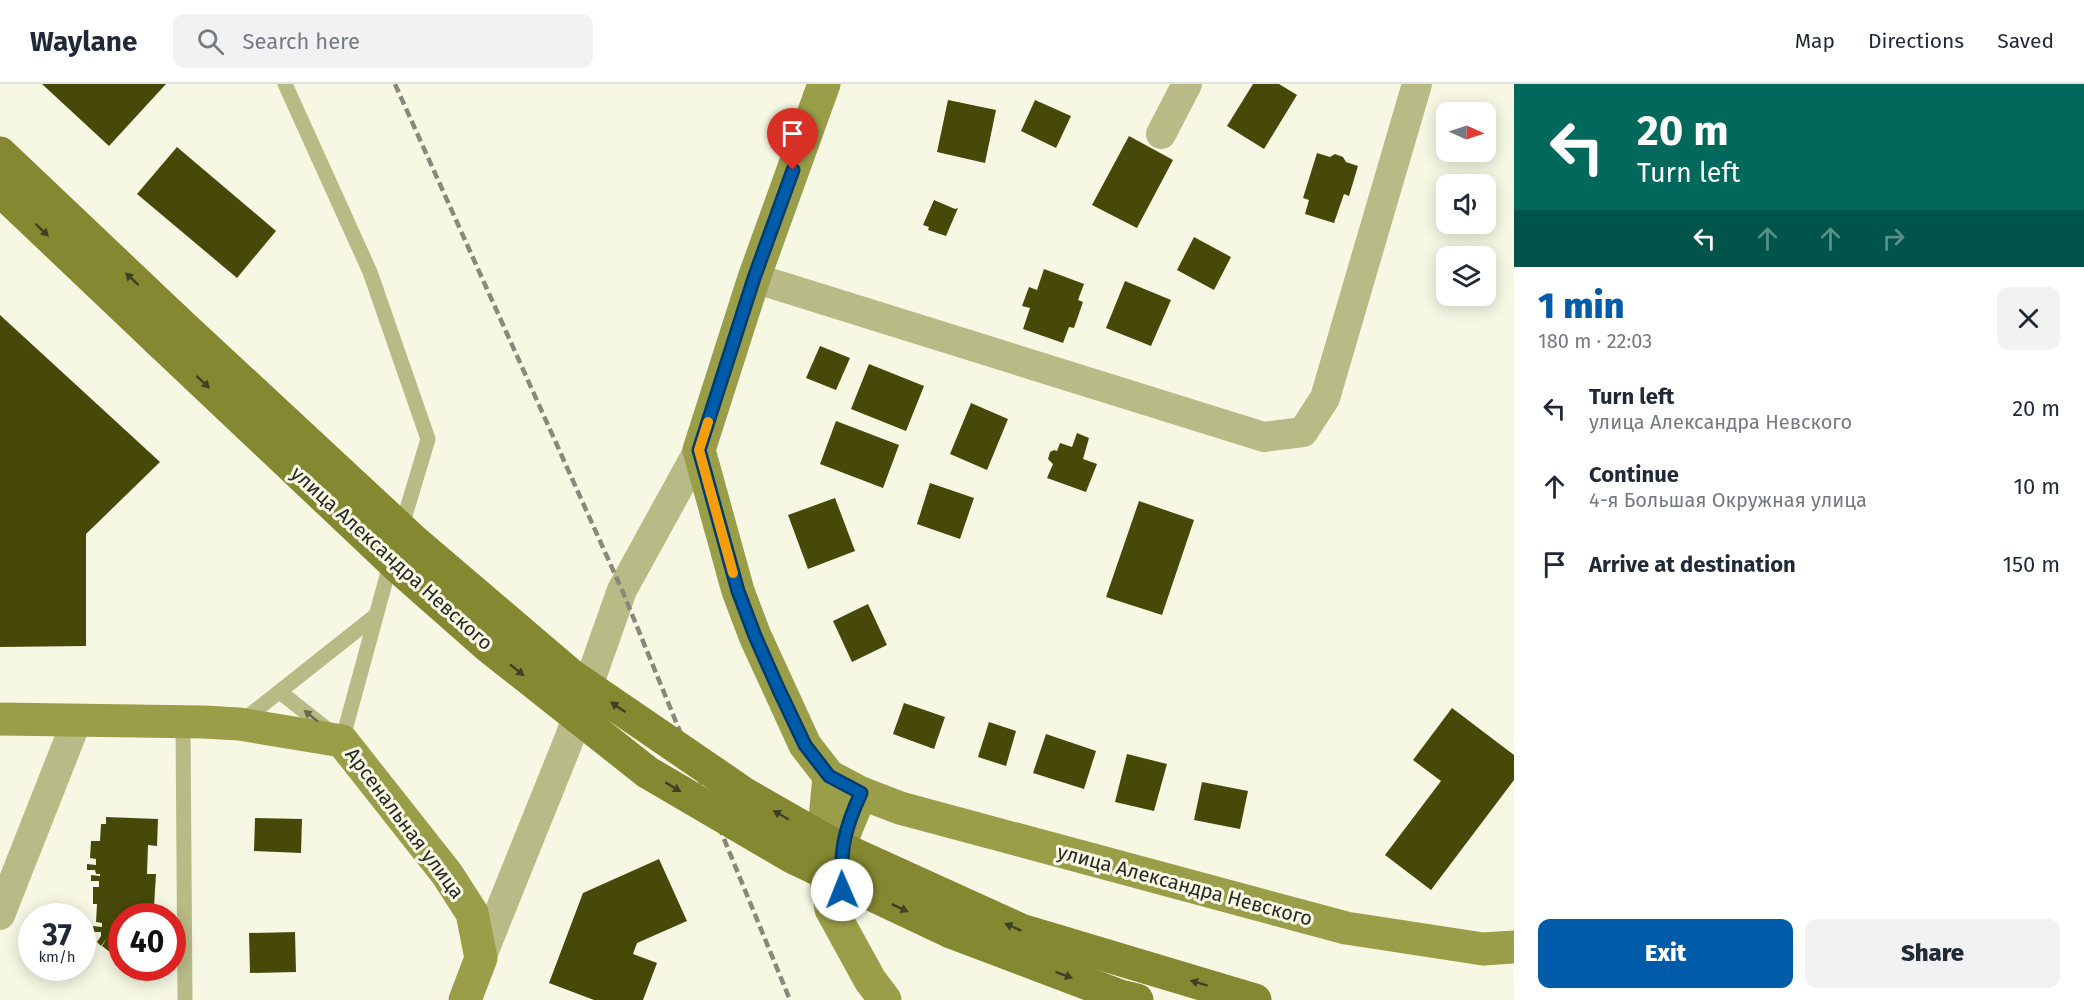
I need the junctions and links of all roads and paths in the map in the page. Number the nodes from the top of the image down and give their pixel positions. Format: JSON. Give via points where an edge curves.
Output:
{"nodes":[{"id":1,"x":285,"y":84,"type":"edge"},
{"id":2,"x":824,"y":84,"type":"edge"},
{"id":3,"x":1187,"y":84,"type":"edge"},
{"id":4,"x":1417,"y":84,"type":"edge"},
{"id":5,"x":1161,"y":134,"type":"dead end"},
{"id":6,"x":0,"y":153,"type":"edge"},
{"id":7,"x":0,"y":190,"type":"edge"},
{"id":8,"x":754,"y":278,"type":"junction"},
{"id":9,"x":168,"y":331,"type":"junction"},
{"id":10,"x":699,"y":450,"type":"junction"},
{"id":11,"x":375,"y":616,"type":"junction"},
{"id":12,"x":280,"y":692,"type":"junction"},
{"id":13,"x":0,"y":719,"type":"edge"},
{"id":14,"x":77,"y":720,"type":"junction"},
{"id":15,"x":183,"y":722,"type":"junction"},
{"id":16,"x":239,"y":724,"type":"junction"},
{"id":17,"x":342,"y":741,"type":"junction"},
{"id":18,"x":829,"y":776,"type":"junction"},
{"id":19,"x":861,"y":793,"type":"junction"},
{"id":20,"x":0,"y":915,"type":"edge"},
{"id":21,"x":1514,"y":947,"type":"edge"},
{"id":22,"x":852,"y":950,"type":"junction"},
{"id":23,"x":481,"y":958,"type":"junction"},
{"id":24,"x":185,"y":1000,"type":"edge"},
{"id":25,"x":465,"y":1000,"type":"edge"},
{"id":26,"x":885,"y":1000,"type":"edge"},
{"id":27,"x":1137,"y":1000,"type":"edge"},
{"id":28,"x":1256,"y":1000,"type":"edge"}],
"edges":[{"from":1,"to":11,"type":"lane","via":[[370,272],[428,439]]},
{"from":2,"to":8,"type":"street"},
{"from":3,"to":5,"type":"street"},
{"from":4,"to":8,"type":"street","via":[[1326,398],[1303,432],[1264,437]]},
{"from":9,"to":6,"type":"main road","one_way":true},
{"from":7,"to":9,"type":"main road","name":"улица Александра Невского","one_way":true},
{"from":8,"to":10,"type":"street"},
{"from":9,"to":27,"type":"main road","name":"улица Александра Невского","one_way":true,"bridge":true,"via":[[397,566],[489,647],[647,771],[792,857],[940,927]]},
{"from":28,"to":9,"type":"main road","one_way":true,"bridge":true,"via":[[1020,930],[834,845],[745,794],[571,675]]},
{"from":10,"to":18,"type":"street","via":[[755,636],[805,745]]},
{"from":10,"to":23,"type":"street","via":[[622,590],[570,737]]},
{"from":11,"to":12,"type":"lane"},
{"from":11,"to":17,"type":"lane"},
{"from":12,"to":16,"type":"lane"},
{"from":17,"to":12,"type":"lane","one_way":true},
{"from":13,"to":14,"type":"street","name":"Арсенальная улица"},
{"from":14,"to":15,"type":"street","name":"Арсенальная улица"},
{"from":14,"to":20,"type":"street"},
{"from":15,"to":16,"type":"street","name":"Арсенальная улица"},
{"from":15,"to":24,"type":"lane"},
{"from":16,"to":17,"type":"street","name":"Арсенальная улица"},
{"from":17,"to":23,"type":"street","name":"Арсенальная улица","via":[[447,874],[472,913]]},
{"from":18,"to":19,"type":"street","name":"улица Александра Невского"},
{"from":18,"to":22,"type":"street","via":[[825,873],[831,909]]},
{"from":19,"to":21,"type":"street","name":"улица Александра Невского","via":[[900,808],[1346,928],[1483,949]]},
{"from":19,"to":22,"type":"street","via":[[843,837],[841,871],[843,909]]},
{"from":22,"to":26,"type":"street"},
{"from":23,"to":25,"type":"street"}]}
